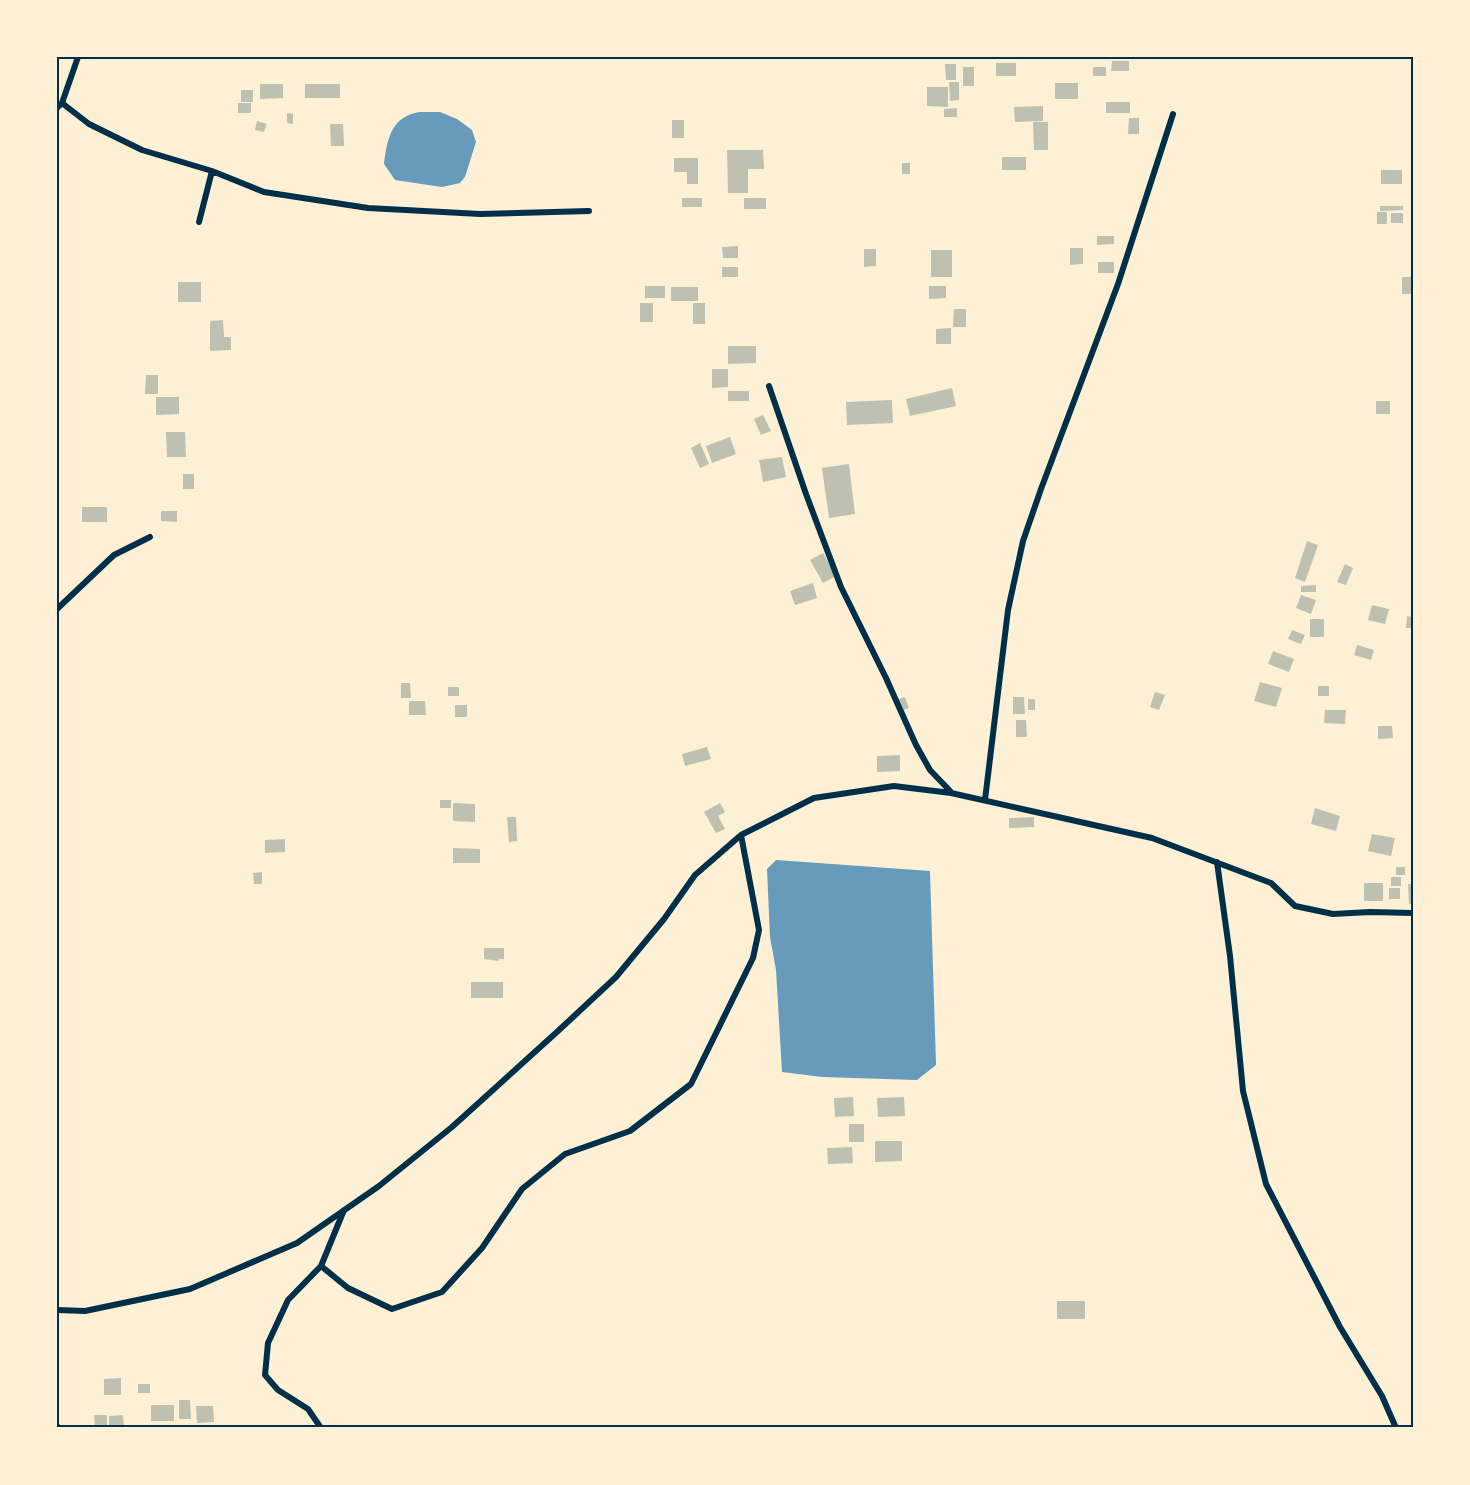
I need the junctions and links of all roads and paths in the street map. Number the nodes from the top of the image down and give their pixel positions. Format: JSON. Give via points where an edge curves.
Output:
{"nodes":[{"id":1,"x":78,"y":57,"type":"edge"},
{"id":2,"x":60,"y":106,"type":"edge"},
{"id":3,"x":1173,"y":114,"type":"dead end"},
{"id":4,"x":212,"y":171,"type":"junction"},
{"id":5,"x":589,"y":211,"type":"dead end"},
{"id":6,"x":199,"y":222,"type":"dead end"},
{"id":7,"x":769,"y":386,"type":"dead end"},
{"id":8,"x":150,"y":537,"type":"dead end"},
{"id":9,"x":57,"y":609,"type":"edge"},
{"id":10,"x":951,"y":793,"type":"junction"},
{"id":11,"x":985,"y":800,"type":"junction"},
{"id":12,"x":741,"y":836,"type":"junction"},
{"id":13,"x":1217,"y":862,"type":"junction"},
{"id":14,"x":1413,"y":914,"type":"edge"},
{"id":15,"x":344,"y":1210,"type":"junction"},
{"id":16,"x":321,"y":1266,"type":"junction"},
{"id":17,"x":57,"y":1310,"type":"edge"},
{"id":18,"x":321,"y":1428,"type":"edge"},
{"id":19,"x":1396,"y":1428,"type":"edge"}],
"edges":[{"from":1,"to":2,"type":"street"},
{"from":2,"to":4,"type":"street","via":[[142,150]]},
{"from":3,"to":11,"type":"street","via":[[1118,284],[1023,542],[1008,610]]},
{"from":4,"to":5,"type":"street","via":[[264,192],[368,208],[480,214]]},
{"from":4,"to":6,"type":"street"},
{"from":7,"to":10,"type":"street","via":[[841,586],[916,745],[930,770]]},
{"from":8,"to":9,"type":"street","via":[[114,555]]},
{"from":10,"to":11,"type":"street"},
{"from":10,"to":12,"type":"street","via":[[894,786],[814,798]]},
{"from":11,"to":13,"type":"street","via":[[1152,838]]},
{"from":12,"to":15,"type":"street","via":[[695,875],[664,920],[616,977],[452,1127]]},
{"from":12,"to":16,"type":"street","via":[[759,930],[753,958],[691,1084],[630,1131],[565,1154],[522,1189],[482,1248],[442,1292],[392,1310],[348,1288]]},
{"from":13,"to":14,"type":"street","via":[[1271,884],[1294,906],[1333,914]]},
{"from":13,"to":19,"type":"street","via":[[1243,1091],[1266,1184]]},
{"from":15,"to":16,"type":"street"},
{"from":15,"to":17,"type":"street","via":[[297,1243],[190,1289],[85,1311]]},
{"from":16,"to":18,"type":"street","via":[[288,1300],[268,1343],[265,1375],[278,1390],[308,1409]]}]}
